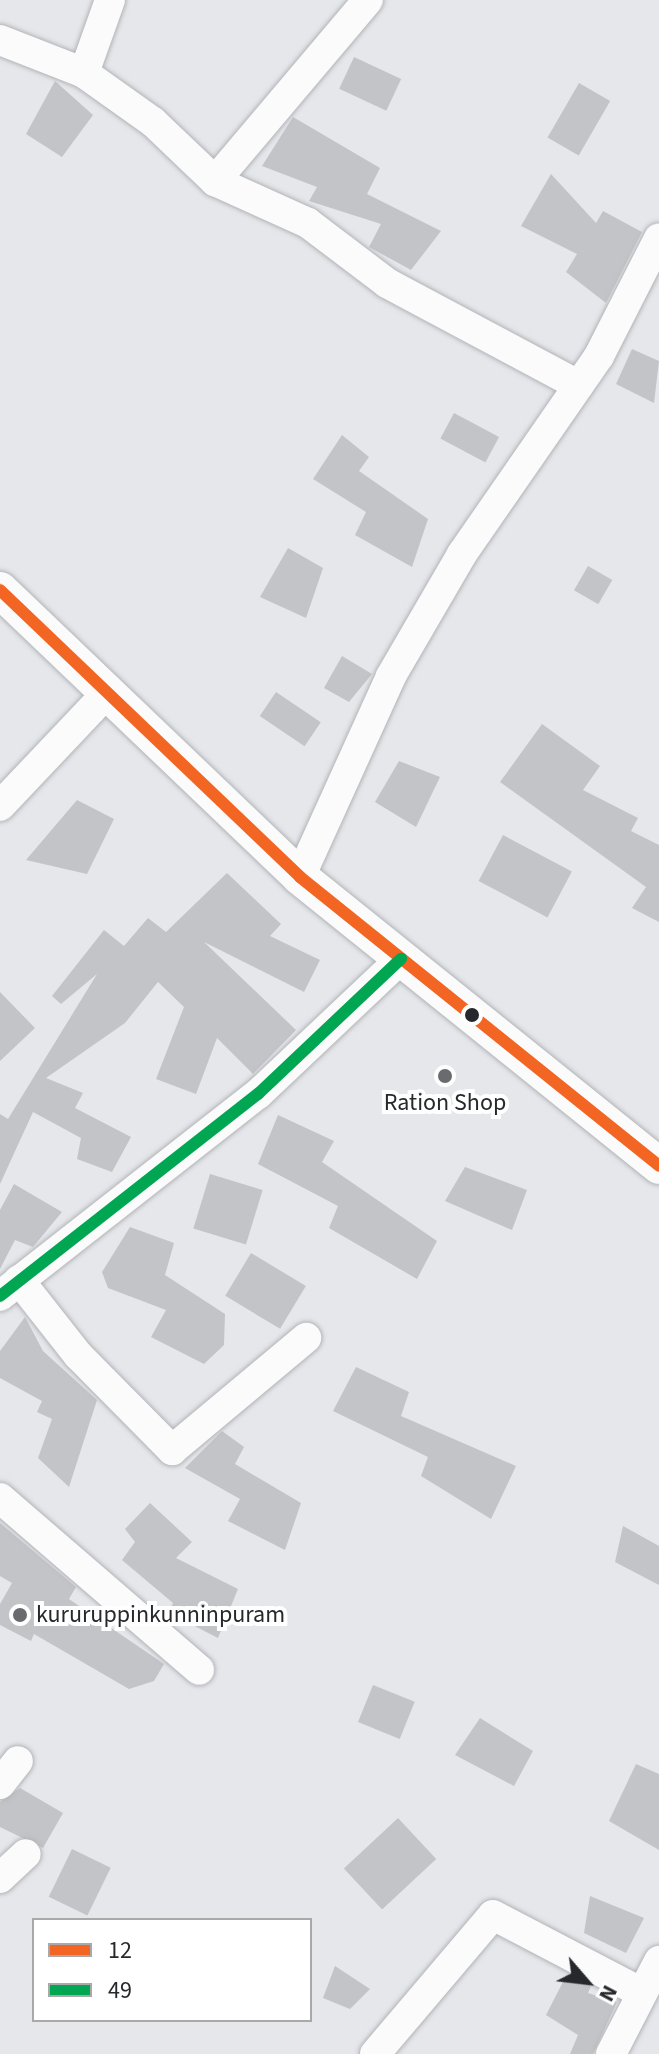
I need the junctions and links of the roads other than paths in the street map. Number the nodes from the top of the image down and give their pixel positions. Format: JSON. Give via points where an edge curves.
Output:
{"nodes":[{"id":1,"x":110,"y":0,"type":"edge"},
{"id":2,"x":368,"y":0,"type":"edge"},
{"id":3,"x":0,"y":40,"type":"edge"},
{"id":4,"x":84,"y":73,"type":"junction"},
{"id":5,"x":215,"y":181,"type":"junction"},
{"id":6,"x":659,"y":238,"type":"edge"},
{"id":7,"x":578,"y":385,"type":"junction"},
{"id":8,"x":0,"y":590,"type":"edge"},
{"id":9,"x":105,"y":695,"type":"junction"},
{"id":10,"x":0,"y":806,"type":"edge"},
{"id":11,"x":300,"y":877,"type":"junction"},
{"id":12,"x":401,"y":959,"type":"junction"},
{"id":13,"x":659,"y":1166,"type":"edge"},
{"id":14,"x":9,"y":1288,"type":"edge"},
{"id":15,"x":306,"y":1338,"type":"dead end"},
{"id":16,"x":0,"y":1498,"type":"edge"},
{"id":17,"x":199,"y":1670,"type":"dead end"},
{"id":18,"x":26,"y":1854,"type":"dead end"},
{"id":19,"x":0,"y":1878,"type":"edge"},
{"id":20,"x":659,"y":1961,"type":"edge"},
{"id":21,"x":642,"y":1993,"type":"junction"},
{"id":22,"x":375,"y":2054,"type":"edge"},
{"id":23,"x":611,"y":2054,"type":"edge"}],
"edges":[{"from":1,"to":4,"type":"street"},
{"from":2,"to":5,"type":"street"},
{"from":3,"to":4,"type":"street"},
{"from":4,"to":5,"type":"street","via":[[153,122]]},
{"from":5,"to":7,"type":"street","via":[[308,223],[387,283]]},
{"from":6,"to":7,"type":"street"},
{"from":7,"to":11,"type":"street","via":[[462,554],[391,676]]},
{"from":8,"to":9,"type":"main road"},
{"from":9,"to":10,"type":"street"},
{"from":9,"to":11,"type":"main road"},
{"from":11,"to":12,"type":"main road"},
{"from":12,"to":13,"type":"main road"},
{"from":12,"to":14,"type":"street","via":[[258,1094]]},
{"from":14,"to":15,"type":"street","via":[[172,1450]]},
{"from":16,"to":17,"type":"street"},
{"from":18,"to":19,"type":"street"},
{"from":20,"to":21,"type":"street"},
{"from":21,"to":22,"type":"street","via":[[493,1915]]},
{"from":21,"to":23,"type":"street"}]}
